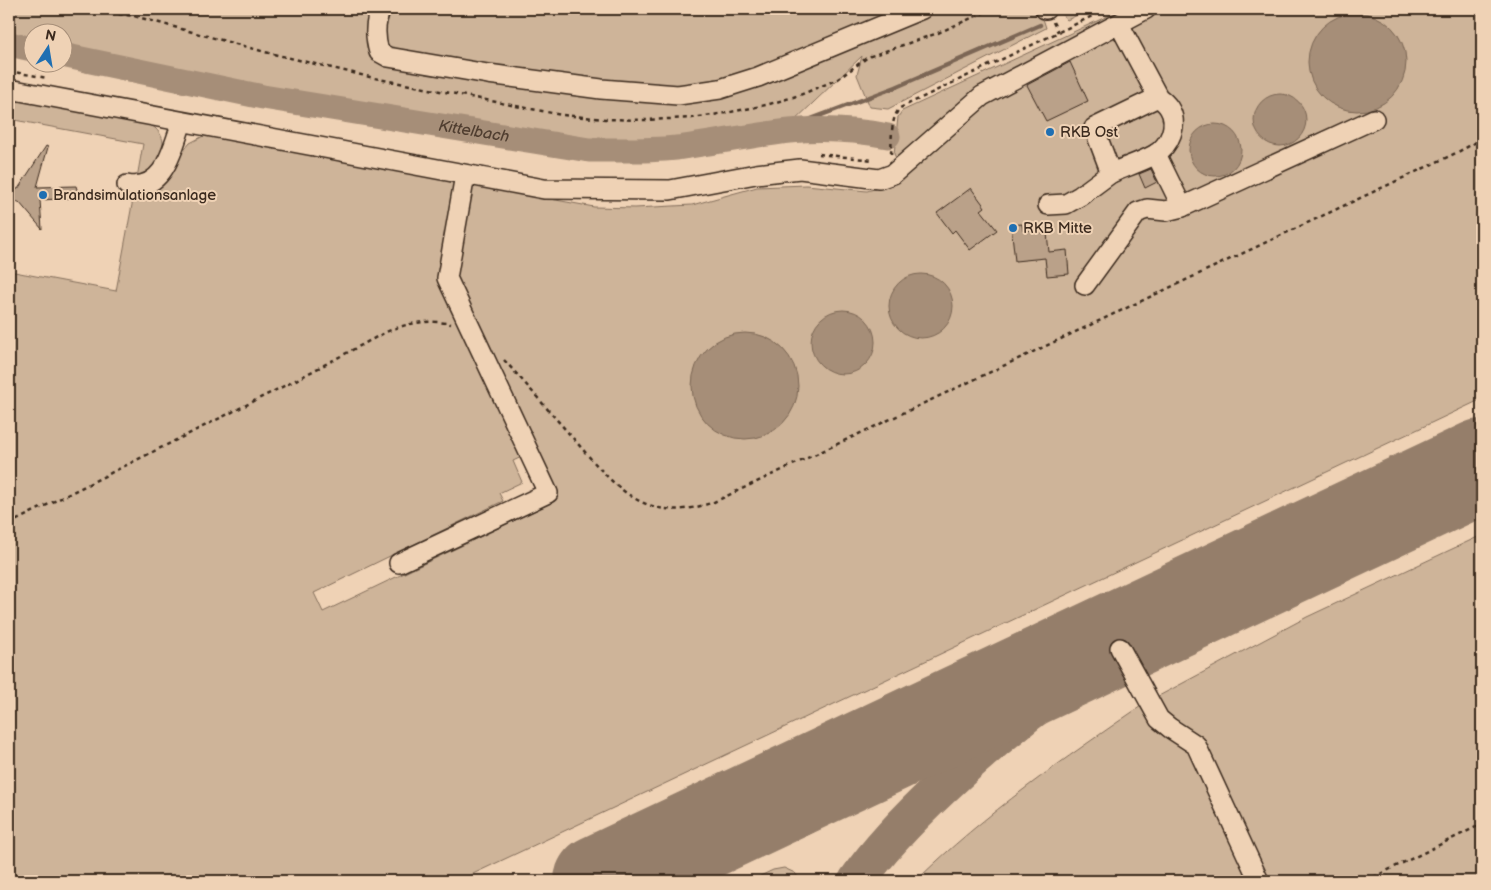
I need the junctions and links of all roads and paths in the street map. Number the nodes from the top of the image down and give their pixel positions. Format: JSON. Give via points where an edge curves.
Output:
{"nodes":[{"id":1,"x":381,"y":9,"type":"edge"},
{"id":2,"x":922,"y":9,"type":"edge"},
{"id":3,"x":992,"y":9,"type":"edge"},
{"id":4,"x":1146,"y":9,"type":"edge"},
{"id":5,"x":1113,"y":16,"type":"edge"},
{"id":6,"x":9,"y":71,"type":"edge"},
{"id":7,"x":48,"y":78,"type":"dead end"},
{"id":8,"x":838,"y":79,"type":"dead end"},
{"id":9,"x":9,"y":89,"type":"edge"},
{"id":10,"x":1158,"y":97,"type":"junction"},
{"id":11,"x":1374,"y":119,"type":"dead end"},
{"id":12,"x":182,"y":122,"type":"junction"},
{"id":13,"x":1482,"y":139,"type":"edge"},
{"id":14,"x":812,"y":153,"type":"dead end"},
{"id":15,"x":1156,"y":154,"type":"junction"},
{"id":16,"x":890,"y":159,"type":"dead end"},
{"id":17,"x":875,"y":161,"type":"dead end"},
{"id":18,"x":1111,"y":173,"type":"junction"},
{"id":19,"x":465,"y":175,"type":"junction"},
{"id":20,"x":127,"y":185,"type":"dead end"},
{"id":21,"x":1048,"y":205,"type":"dead end"},
{"id":22,"x":1182,"y":207,"type":"junction"},
{"id":23,"x":1085,"y":285,"type":"dead end"},
{"id":24,"x":472,"y":332,"type":"junction"},
{"id":25,"x":499,"y":354,"type":"dead end"},
{"id":26,"x":9,"y":524,"type":"edge"},
{"id":27,"x":400,"y":563,"type":"dead end"},
{"id":28,"x":1120,"y":648,"type":"dead end"},
{"id":29,"x":1482,"y":824,"type":"edge"},
{"id":30,"x":1259,"y":881,"type":"edge"},
{"id":31,"x":1366,"y":881,"type":"edge"}],
"edges":[{"from":1,"to":2,"type":"lane","via":[[376,41],[379,52],[388,57],[601,89],[678,95],[720,89],[758,77]]},
{"from":3,"to":8,"type":"path","via":[[938,33],[868,57]]},
{"from":4,"to":5,"type":"lane"},
{"from":5,"to":10,"type":"lane"},
{"from":5,"to":16,"type":"path","via":[[900,108],[894,119]]},
{"from":5,"to":19,"type":"lane","via":[[982,96],[893,174],[879,179],[800,169],[670,190],[586,190],[544,189]]},
{"from":6,"to":7,"type":"path"},
{"from":9,"to":12,"type":"lane"},
{"from":10,"to":15,"type":"lane","via":[[1168,106],[1174,125],[1169,140]]},
{"from":10,"to":18,"type":"lane","via":[[1094,128]]},
{"from":11,"to":22,"type":"lane"},
{"from":12,"to":19,"type":"lane"},
{"from":12,"to":20,"type":"lane","via":[[159,176],[143,186]]},
{"from":13,"to":25,"type":"path","via":[[701,506],[661,508],[623,492]]},
{"from":14,"to":17,"type":"path"},
{"from":15,"to":18,"type":"lane"},
{"from":15,"to":22,"type":"lane"},
{"from":18,"to":21,"type":"lane","via":[[1066,204]]},
{"from":19,"to":24,"type":"lane","via":[[447,278]]},
{"from":22,"to":23,"type":"lane","via":[[1138,212]]},
{"from":24,"to":26,"type":"path","via":[[435,322],[397,327]]},
{"from":24,"to":27,"type":"lane","via":[[548,493]]},
{"from":28,"to":30,"type":"lane","via":[[1159,719],[1196,745]]},
{"from":29,"to":31,"type":"path"}]}
